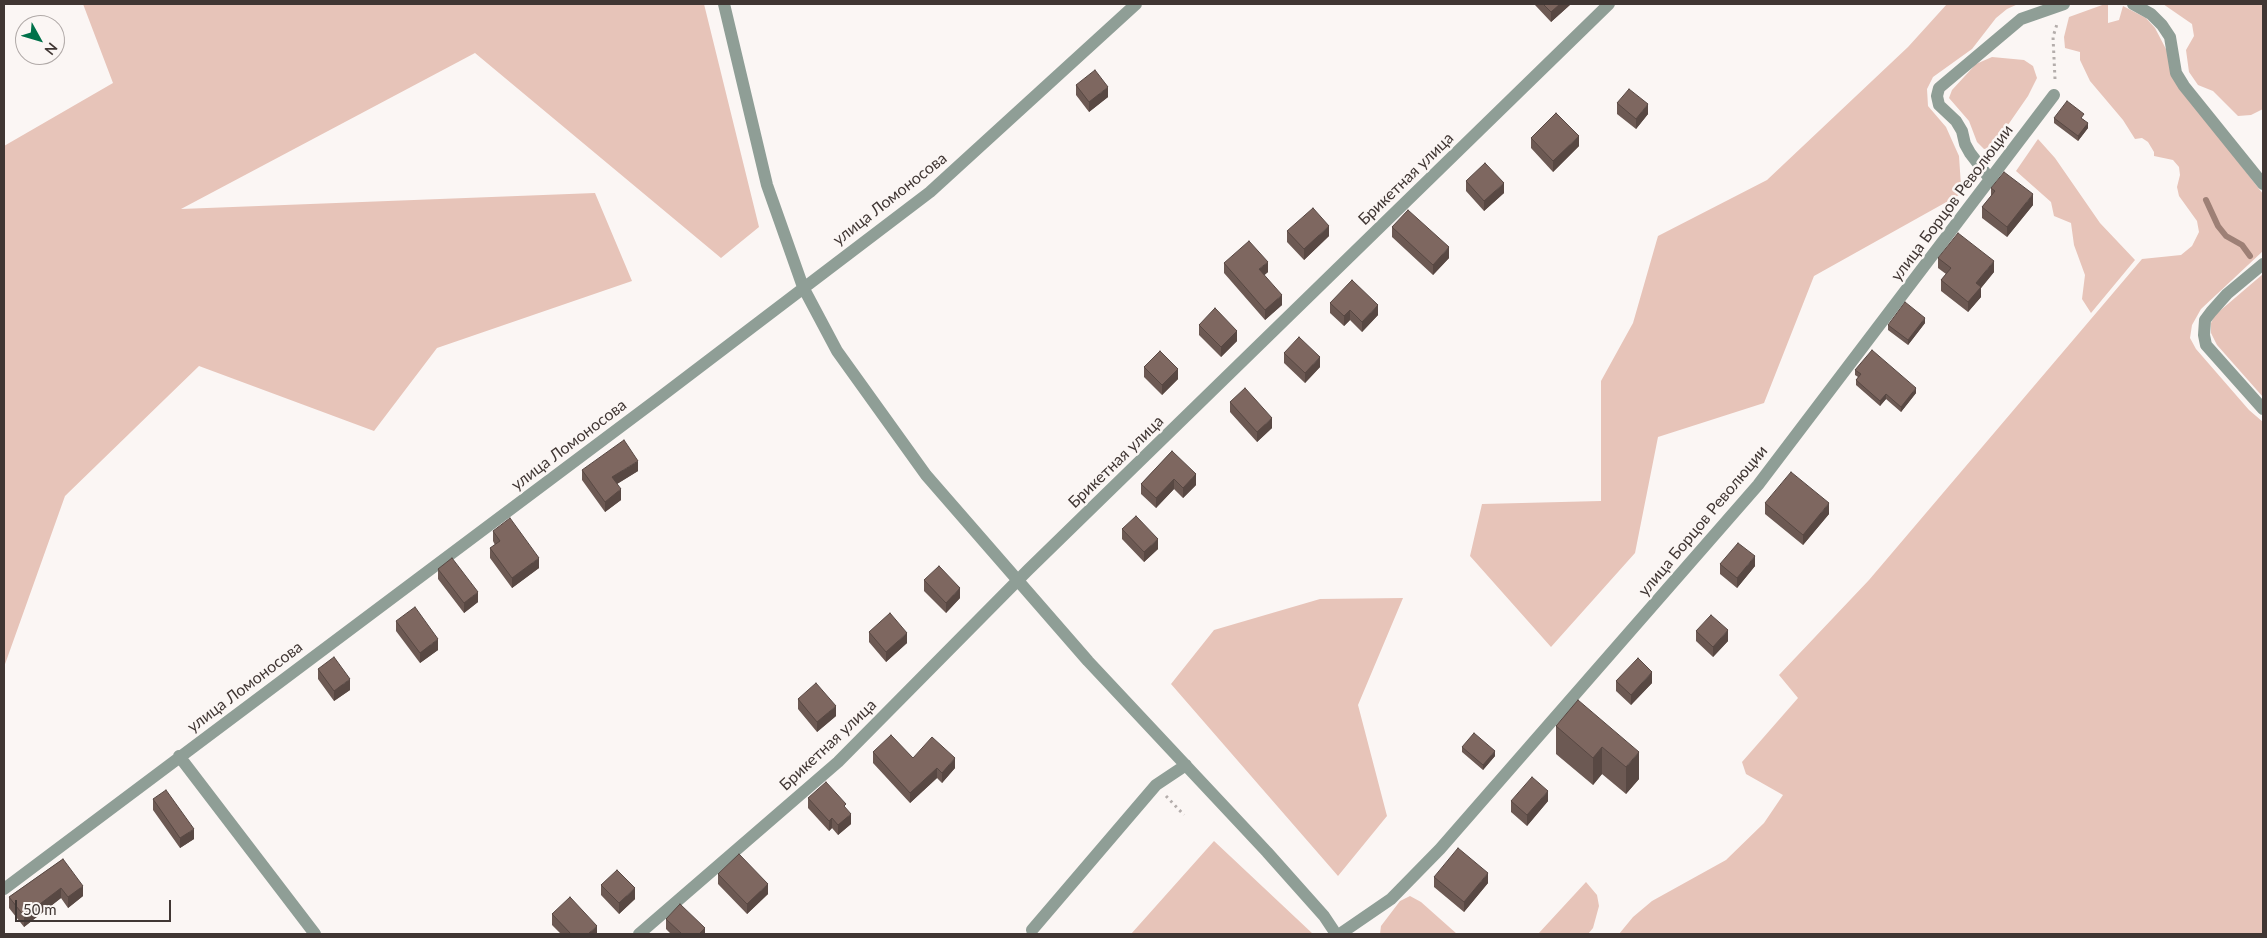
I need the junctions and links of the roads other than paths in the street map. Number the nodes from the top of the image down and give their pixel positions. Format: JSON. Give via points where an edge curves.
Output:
{"nodes":[{"id":1,"x":724,"y":4,"type":"edge"},
{"id":2,"x":1136,"y":4,"type":"edge"},
{"id":3,"x":1609,"y":4,"type":"edge"},
{"id":4,"x":2064,"y":4,"type":"edge"},
{"id":5,"x":2133,"y":4,"type":"edge"},
{"id":6,"x":2054,"y":95,"type":"road end"},
{"id":7,"x":1990,"y":179,"type":"junction"},
{"id":8,"x":2263,"y":184,"type":"edge"},
{"id":9,"x":2263,"y":264,"type":"edge"},
{"id":10,"x":803,"y":287,"type":"junction"},
{"id":11,"x":2263,"y":409,"type":"edge"},
{"id":12,"x":1018,"y":581,"type":"junction"},
{"id":13,"x":179,"y":756,"type":"junction"},
{"id":14,"x":1186,"y":765,"type":"junction"},
{"id":15,"x":4,"y":889,"type":"edge"},
{"id":16,"x":1032,"y":930,"type":"dead end"},
{"id":17,"x":315,"y":934,"type":"edge"},
{"id":18,"x":639,"y":934,"type":"edge"},
{"id":19,"x":1338,"y":934,"type":"edge"}],
"edges":[{"from":1,"to":10,"type":"street","via":[[766,185]]},
{"from":2,"to":10,"type":"street","name":"улица Ломоносова","via":[[930,192]]},
{"from":3,"to":12,"type":"street","name":"Брикетная улица"},
{"from":4,"to":7,"type":"street","via":[[2021,19],[1939,88],[1940,105],[1956,122],[1970,153]]},
{"from":5,"to":8,"type":"street","via":[[2162,25],[2170,37],[2176,73],[2184,86]]},
{"from":6,"to":7,"type":"street","name":"улица Борцов Революции"},
{"from":7,"to":19,"type":"street","name":"улица Борцов Революции","via":[[1758,485],[1440,849],[1391,899]]},
{"from":9,"to":11,"type":"street","via":[[2211,312],[2205,320],[2204,335],[2206,345]]},
{"from":10,"to":12,"type":"street","via":[[837,351],[871,401],[926,474]]},
{"from":10,"to":13,"type":"street","name":"улица Ломоносова"},
{"from":12,"to":14,"type":"street"},
{"from":12,"to":18,"type":"street","name":"Брикетная улица","via":[[838,762]]},
{"from":13,"to":15,"type":"street","name":"улица Ломоносова"},
{"from":13,"to":17,"type":"street"},
{"from":14,"to":16,"type":"street","via":[[1156,785]]},
{"from":14,"to":19,"type":"street"}]}
